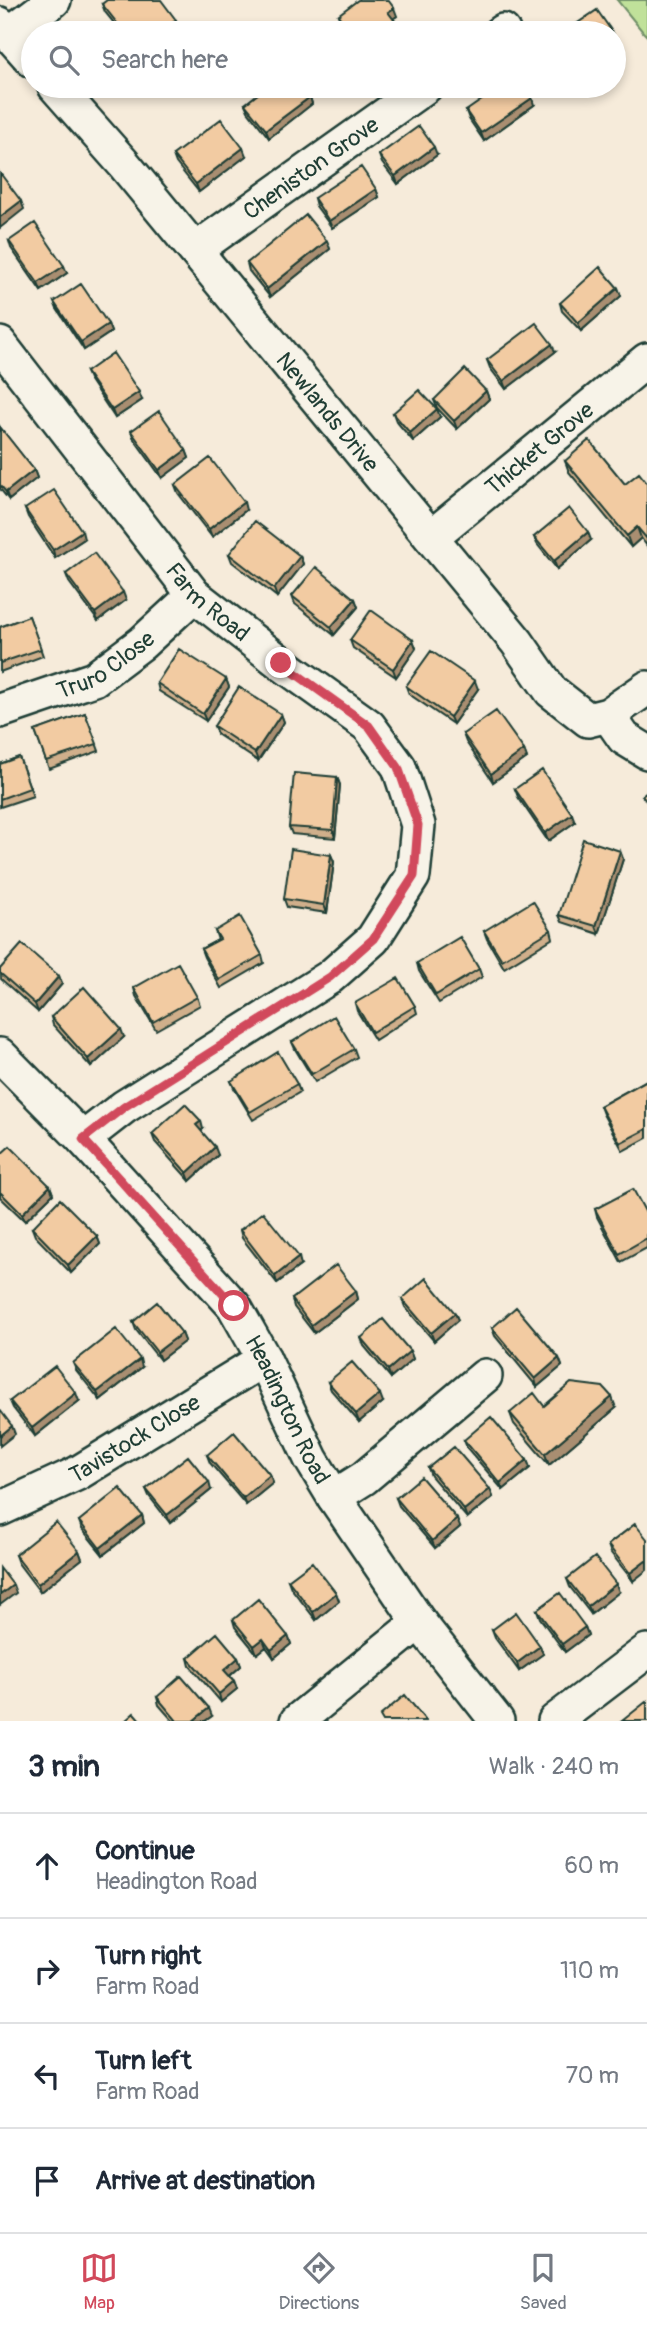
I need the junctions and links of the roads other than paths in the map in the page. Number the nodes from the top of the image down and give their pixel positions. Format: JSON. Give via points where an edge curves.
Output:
{"nodes":[{"id":1,"x":54,"y":0,"type":"edge"},
{"id":2,"x":5,"y":29,"type":"edge"},
{"id":3,"x":21,"y":47,"type":"edge"},
{"id":4,"x":65,"y":98,"type":"edge"},
{"id":5,"x":409,"y":98,"type":"edge"},
{"id":6,"x":195,"y":250,"type":"junction"},
{"id":7,"x":0,"y":344,"type":"edge"},
{"id":8,"x":647,"y":359,"type":"edge"},
{"id":9,"x":431,"y":537,"type":"junction"},
{"id":10,"x":194,"y":595,"type":"junction"},
{"id":11,"x":647,"y":688,"type":"edge"},
{"id":12,"x":0,"y":711,"type":"edge"},
{"id":13,"x":608,"y":715,"type":"junction"},
{"id":14,"x":647,"y":752,"type":"edge"},
{"id":15,"x":0,"y":1055,"type":"edge"},
{"id":16,"x":83,"y":1139,"type":"junction"},
{"id":17,"x":264,"y":1359,"type":"junction"},
{"id":18,"x":483,"y":1374,"type":"dead end"},
{"id":19,"x":334,"y":1497,"type":"junction"},
{"id":20,"x":0,"y":1509,"type":"edge"},
{"id":21,"x":419,"y":1622,"type":"junction"},
{"id":22,"x":647,"y":1651,"type":"edge"},
{"id":23,"x":297,"y":1721,"type":"edge"},
{"id":24,"x":496,"y":1721,"type":"edge"},
{"id":25,"x":555,"y":1721,"type":"edge"}],
"edges":[{"from":1,"to":2,"type":"street"},
{"from":2,"to":3,"type":"street"},
{"from":4,"to":6,"type":"street","name":"Newlands Drive"},
{"from":5,"to":6,"type":"street","name":"Cheniston Grove"},
{"from":6,"to":9,"type":"street","name":"Newlands Drive"},
{"from":7,"to":10,"type":"street","name":"Farm Road"},
{"from":8,"to":9,"type":"street","name":"Thicket Grove"},
{"from":9,"to":13,"type":"street","name":"Newlands Drive","via":[[551,691],[588,720]]},
{"from":10,"to":12,"type":"street","name":"Truro Close","via":[[94,679]]},
{"from":10,"to":16,"type":"street","name":"Farm Road","via":[[369,726],[398,767],[418,825],[414,876],[373,939],[330,977],[124,1107]]},
{"from":11,"to":13,"type":"street"},
{"from":13,"to":14,"type":"street","via":[[624,738]]},
{"from":15,"to":16,"type":"street","name":"Headington Road"},
{"from":16,"to":17,"type":"street","name":"Headington Road","via":[[234,1306]]},
{"from":17,"to":19,"type":"street","name":"Headington Road"},
{"from":17,"to":20,"type":"street","name":"Tavistock Close","via":[[78,1473]]},
{"from":18,"to":19,"type":"street","via":[[364,1478]]},
{"from":19,"to":21,"type":"street","name":"Headington Road"},
{"from":21,"to":23,"type":"street"},
{"from":21,"to":24,"type":"street","name":"Headington Road"},
{"from":22,"to":25,"type":"street"}]}
